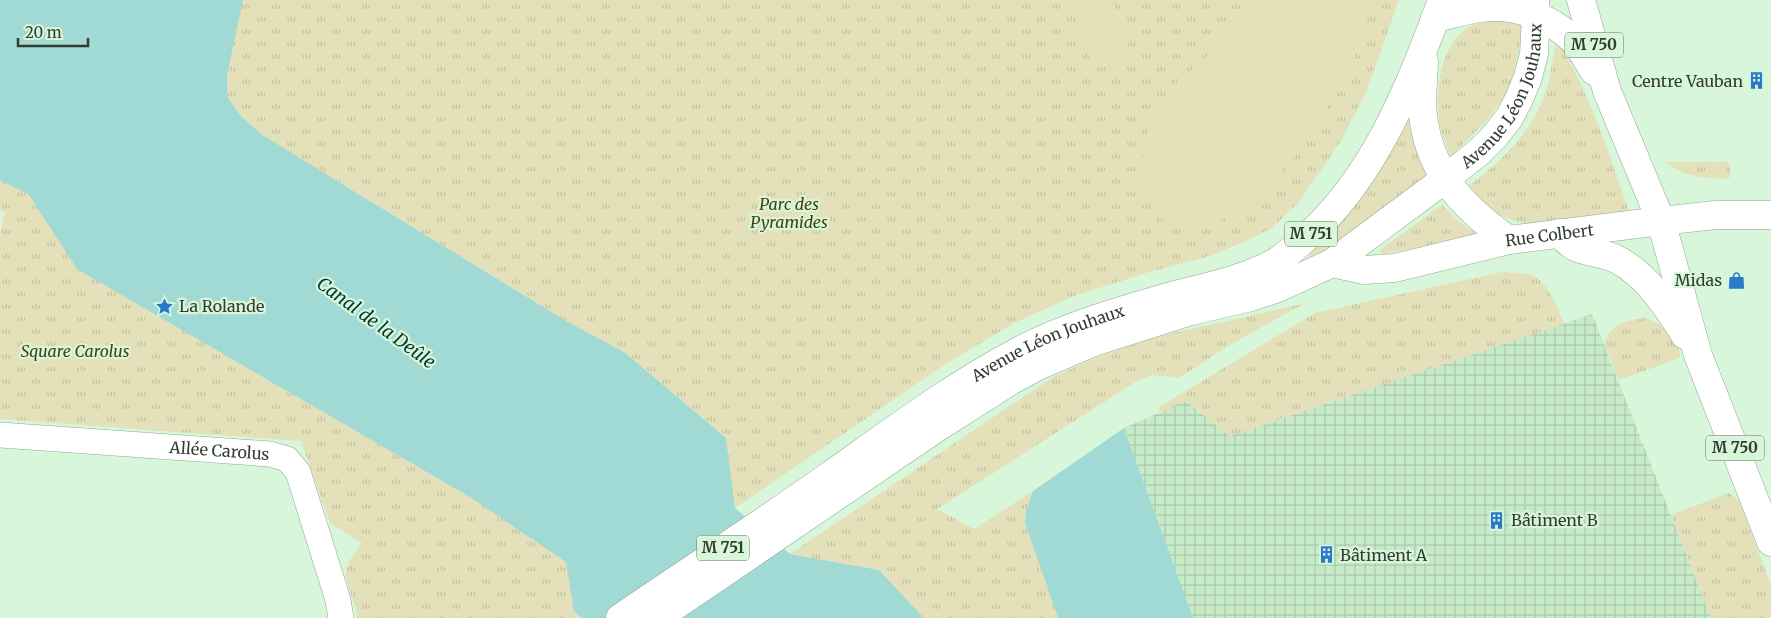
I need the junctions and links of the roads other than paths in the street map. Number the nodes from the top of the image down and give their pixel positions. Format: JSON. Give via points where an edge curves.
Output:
{"nodes":[{"id":1,"x":1581,"y":0,"type":"edge"},
{"id":2,"x":1536,"y":8,"type":"edge"},
{"id":3,"x":1439,"y":9,"type":"edge"},
{"id":4,"x":1425,"y":44,"type":"junction"},
{"id":5,"x":1607,"y":91,"type":"junction"},
{"id":6,"x":1445,"y":179,"type":"junction"},
{"id":7,"x":1771,"y":215,"type":"edge"},
{"id":8,"x":1661,"y":220,"type":"junction"},
{"id":9,"x":1559,"y":233,"type":"junction"},
{"id":10,"x":1509,"y":240,"type":"junction"},
{"id":11,"x":1332,"y":263,"type":"junction"},
{"id":12,"x":1698,"y":355,"type":"junction"},
{"id":13,"x":0,"y":435,"type":"edge"},
{"id":14,"x":833,"y":486,"type":"junction"},
{"id":15,"x":1770,"y":534,"type":"edge"},
{"id":16,"x":340,"y":609,"type":"edge"},
{"id":17,"x":620,"y":618,"type":"edge"},
{"id":18,"x":657,"y":618,"type":"edge"}],
"edges":[{"from":1,"to":5,"type":"main road","number":"M 750"},
{"from":2,"to":3,"type":"main road"},
{"from":2,"to":5,"type":"main road","via":[[1572,40]]},
{"from":2,"to":6,"type":"main road","name":"Avenue Léon Jouhaux","number":"M 751","via":[[1534,54],[1519,100],[1494,137]]},
{"from":3,"to":4,"type":"main road","name":"Avenue Léon Jouhaux"},
{"from":4,"to":6,"type":"main road","name":"Avenue Léon Jouhaux","via":[[1422,103],[1428,140]]},
{"from":4,"to":14,"type":"main road","name":"Avenue Léon Jouhaux","number":"M 751","via":[[1392,120],[1370,160],[1319,226],[1285,256],[1270,266],[1241,276],[1106,315],[1017,352],[950,393]]},
{"from":5,"to":8,"type":"main road","number":"M 750"},
{"from":6,"to":10,"type":"main road","name":"Avenue Léon Jouhaux","via":[[1468,208]]},
{"from":6,"to":11,"type":"main road","name":"Avenue Léon Jouhaux","number":"M 751"},
{"from":7,"to":8,"type":"main road","name":"Rue Colbert"},
{"from":8,"to":9,"type":"main road","name":"Rue Colbert"},
{"from":8,"to":12,"type":"main road","number":"M 750"},
{"from":9,"to":10,"type":"main road","name":"Rue Colbert"},
{"from":9,"to":12,"type":"main road","number":"M 750","via":[[1576,248],[1616,259],[1641,276]]},
{"from":10,"to":11,"type":"main road","name":"Rue Colbert","number":"M 751","via":[[1395,268],[1364,270]]},
{"from":11,"to":14,"type":"main road","name":"Avenue Léon Jouhaux","number":"M 751","via":[[1278,288],[1125,331],[1038,366]]},
{"from":12,"to":15,"type":"main road","number":"M 750"},
{"from":13,"to":16,"type":"street","name":"Allée Carolus","via":[[270,454],[287,459],[298,472]]},
{"from":14,"to":17,"type":"main road","name":"Avenue Léon Jouhaux","number":"M 751"},
{"from":14,"to":18,"type":"main road","name":"Avenue Léon Jouhaux","number":"M 751"}]}
